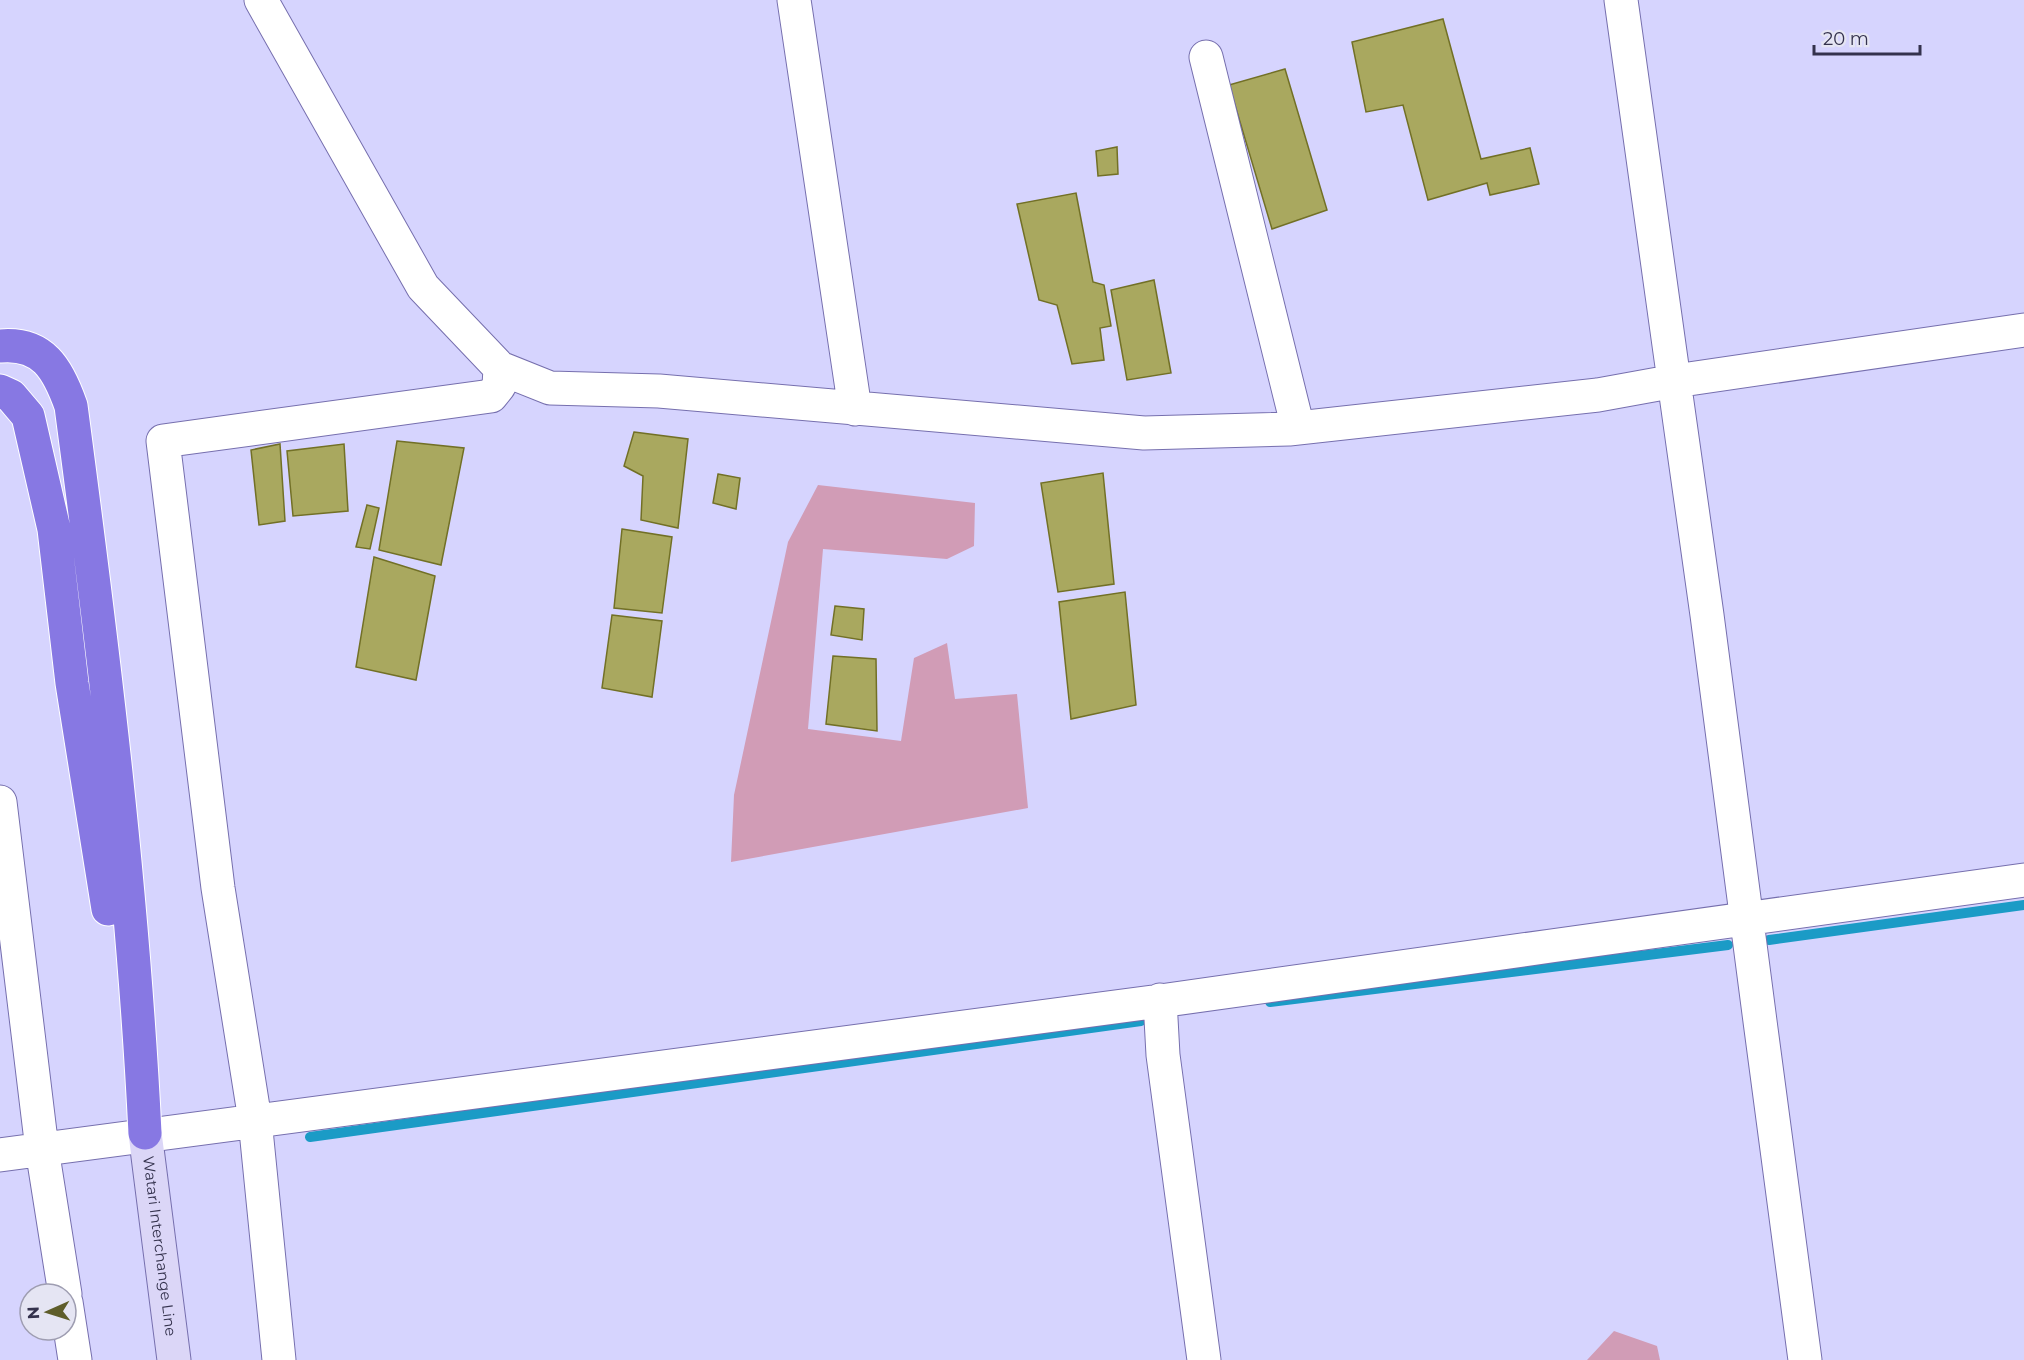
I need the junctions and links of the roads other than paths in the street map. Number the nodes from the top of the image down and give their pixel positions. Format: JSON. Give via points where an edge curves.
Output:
{"nodes":[{"id":1,"x":261,"y":0,"type":"edge"},
{"id":2,"x":794,"y":0,"type":"edge"},
{"id":3,"x":1621,"y":0,"type":"edge"},
{"id":4,"x":1206,"y":57,"type":"dead end"},
{"id":5,"x":2024,"y":330,"type":"edge"},
{"id":6,"x":0,"y":346,"type":"edge"},
{"id":7,"x":500,"y":368,"type":"junction"},
{"id":8,"x":1675,"y":381,"type":"junction"},
{"id":9,"x":0,"y":391,"type":"edge"},
{"id":10,"x":855,"y":409,"type":"junction"},
{"id":11,"x":1298,"y":428,"type":"junction"},
{"id":12,"x":0,"y":802,"type":"edge"},
{"id":13,"x":2024,"y":880,"type":"edge"},
{"id":14,"x":1747,"y":920,"type":"junction"},
{"id":15,"x":1160,"y":1000,"type":"junction"},
{"id":16,"x":255,"y":1120,"type":"junction"},
{"id":17,"x":145,"y":1133,"type":"junction"},
{"id":18,"x":42,"y":1149,"type":"junction"},
{"id":19,"x":0,"y":1155,"type":"edge"},
{"id":20,"x":63,"y":1282,"type":"edge"},
{"id":21,"x":72,"y":1342,"type":"edge"},
{"id":22,"x":75,"y":1360,"type":"edge"},
{"id":23,"x":174,"y":1360,"type":"edge"},
{"id":24,"x":279,"y":1360,"type":"edge"},
{"id":25,"x":1204,"y":1360,"type":"edge"},
{"id":26,"x":1805,"y":1360,"type":"edge"}],
"edges":[{"from":1,"to":7,"type":"street","via":[[423,287]]},
{"from":2,"to":10,"type":"street"},
{"from":3,"to":8,"type":"street"},
{"from":4,"to":11,"type":"street"},
{"from":5,"to":8,"type":"street"},
{"from":6,"to":17,"type":"highway","via":[[17,344],[37,352],[50,363],[71,406],[118,784]]},
{"from":7,"to":10,"type":"street","via":[[550,388],[659,391]]},
{"from":7,"to":16,"type":"street","via":[[500,386],[491,396],[163,441],[218,888]]},
{"from":8,"to":11,"type":"street","via":[[1598,395]]},
{"from":8,"to":14,"type":"street"},
{"from":9,"to":17,"type":"highway","via":[[11,396],[28,416],[54,529],[72,683]]},
{"from":10,"to":11,"type":"street","via":[[1144,433]]},
{"from":12,"to":18,"type":"street"},
{"from":13,"to":14,"type":"street"},
{"from":14,"to":15,"type":"street"},
{"from":14,"to":26,"type":"street"},
{"from":15,"to":16,"type":"street"},
{"from":15,"to":25,"type":"street","via":[[1163,1055]]},
{"from":16,"to":17,"type":"street"},
{"from":16,"to":24,"type":"street"},
{"from":17,"to":18,"type":"street"},
{"from":17,"to":23,"type":"main road","name":"Watari Interchange Line"},
{"from":18,"to":19,"type":"street"},
{"from":18,"to":20,"type":"street"},
{"from":21,"to":22,"type":"street"}]}
